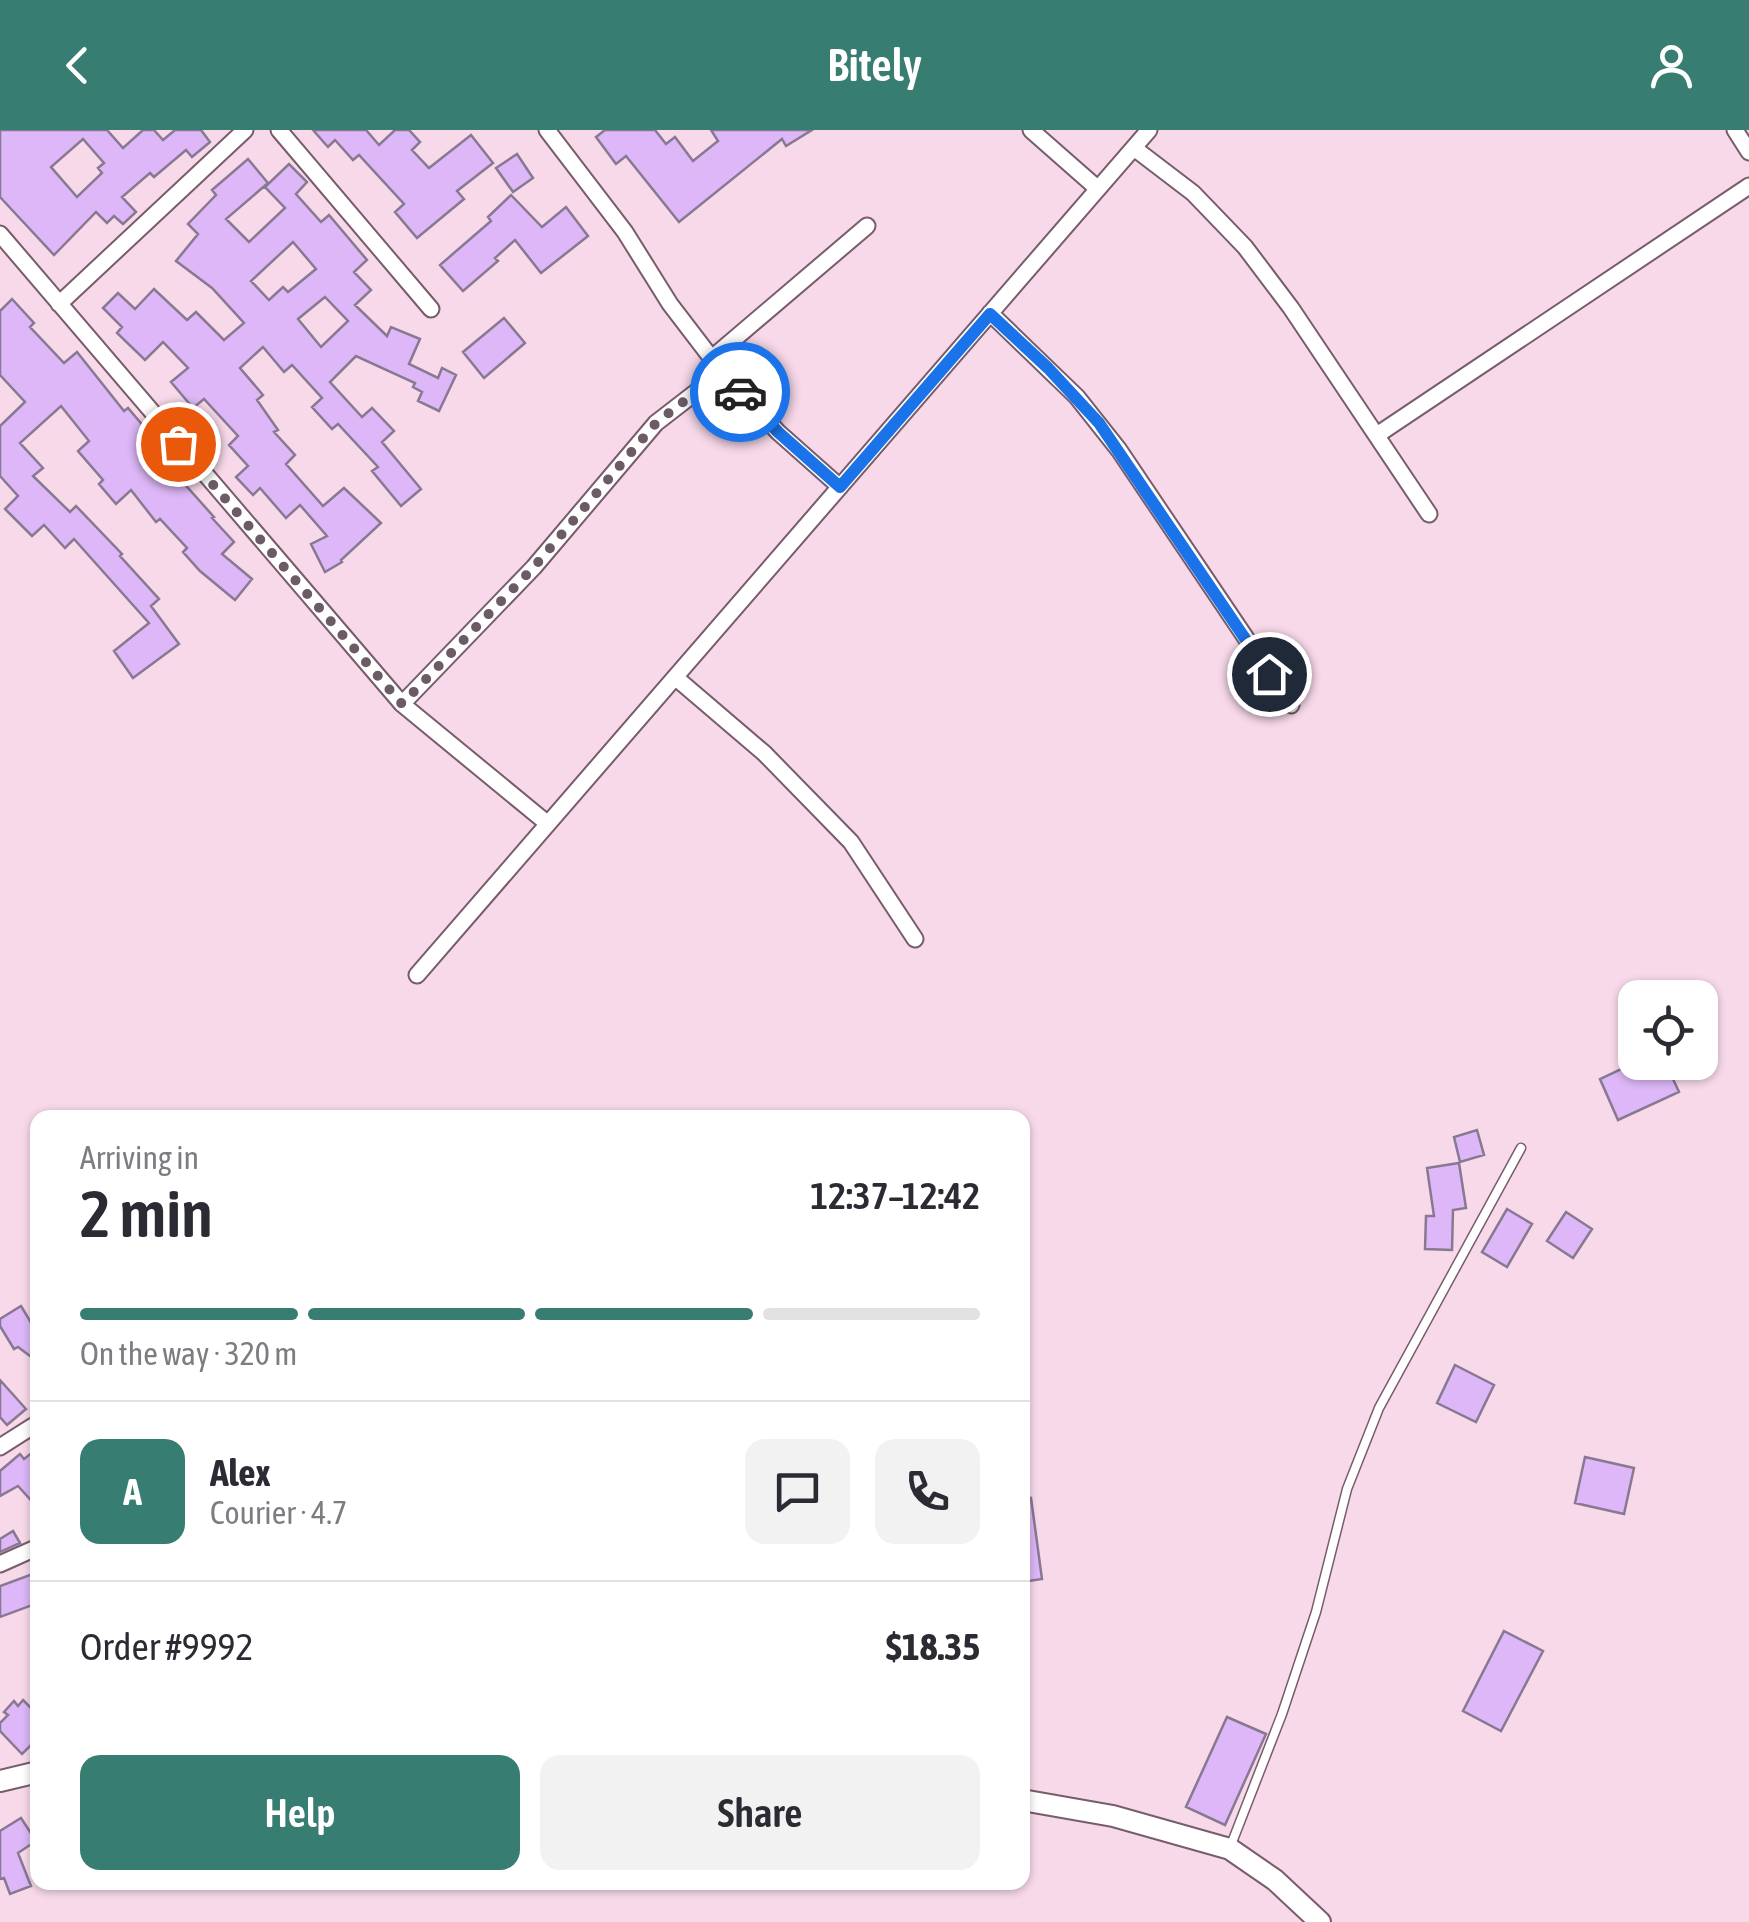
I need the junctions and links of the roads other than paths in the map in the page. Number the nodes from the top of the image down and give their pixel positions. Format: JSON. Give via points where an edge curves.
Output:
{"nodes":[{"id":1,"x":245,"y":130,"type":"edge"},
{"id":2,"x":279,"y":130,"type":"edge"},
{"id":3,"x":548,"y":130,"type":"edge"},
{"id":4,"x":1031,"y":130,"type":"edge"},
{"id":5,"x":1150,"y":130,"type":"edge"},
{"id":6,"x":1735,"y":130,"type":"edge"},
{"id":7,"x":1134,"y":148,"type":"junction"},
{"id":8,"x":1749,"y":152,"type":"edge"},
{"id":9,"x":1749,"y":186,"type":"edge"},
{"id":10,"x":1098,"y":189,"type":"junction"},
{"id":11,"x":867,"y":226,"type":"dead end"},
{"id":12,"x":0,"y":234,"type":"edge"},
{"id":13,"x":59,"y":304,"type":"junction"},
{"id":14,"x":432,"y":309,"type":"dead end"},
{"id":15,"x":990,"y":314,"type":"junction"},
{"id":16,"x":717,"y":365,"type":"junction"},
{"id":17,"x":1377,"y":435,"type":"junction"},
{"id":18,"x":840,"y":487,"type":"junction"},
{"id":19,"x":1429,"y":514,"type":"dead end"},
{"id":20,"x":675,"y":677,"type":"junction"},
{"id":21,"x":402,"y":704,"type":"junction"},
{"id":22,"x":1291,"y":706,"type":"dead end"},
{"id":23,"x":548,"y":824,"type":"junction"},
{"id":24,"x":915,"y":939,"type":"dead end"},
{"id":25,"x":417,"y":975,"type":"dead end"},
{"id":26,"x":1521,"y":1148,"type":"dead end"},
{"id":27,"x":30,"y":1428,"type":"edge"},
{"id":28,"x":0,"y":1448,"type":"edge"},
{"id":29,"x":30,"y":1551,"type":"edge"},
{"id":30,"x":0,"y":1564,"type":"edge"},
{"id":31,"x":30,"y":1774,"type":"edge"},
{"id":32,"x":0,"y":1781,"type":"edge"},
{"id":33,"x":1030,"y":1801,"type":"edge"},
{"id":34,"x":1230,"y":1849,"type":"junction"},
{"id":35,"x":1320,"y":1922,"type":"edge"}],
"edges":[{"from":1,"to":13,"type":"street"},
{"from":2,"to":14,"type":"street"},
{"from":3,"to":16,"type":"street"},
{"from":4,"to":10,"type":"street"},
{"from":5,"to":7,"type":"street"},
{"from":6,"to":8,"type":"street"},
{"from":7,"to":10,"type":"street"},
{"from":7,"to":17,"type":"street","via":[[1246,247]]},
{"from":9,"to":17,"type":"street"},
{"from":10,"to":15,"type":"street"},
{"from":11,"to":16,"type":"street"},
{"from":12,"to":13,"type":"street"},
{"from":13,"to":21,"type":"street"},
{"from":15,"to":18,"type":"street"},
{"from":15,"to":22,"type":"street","via":[[1099,423]]},
{"from":16,"to":18,"type":"street"},
{"from":16,"to":21,"type":"street","via":[[656,423],[534,567]]},
{"from":17,"to":19,"type":"street"},
{"from":18,"to":20,"type":"street"},
{"from":20,"to":23,"type":"street"},
{"from":20,"to":24,"type":"street","via":[[819,807],[851,842]]},
{"from":21,"to":23,"type":"street"},
{"from":23,"to":25,"type":"street"},
{"from":26,"to":34,"type":"lane","via":[[1380,1408],[1348,1490],[1282,1714]]},
{"from":27,"to":28,"type":"street"},
{"from":29,"to":30,"type":"street"},
{"from":31,"to":32,"type":"street"},
{"from":33,"to":34,"type":"street","via":[[1113,1816]]},
{"from":34,"to":35,"type":"street"}]}
